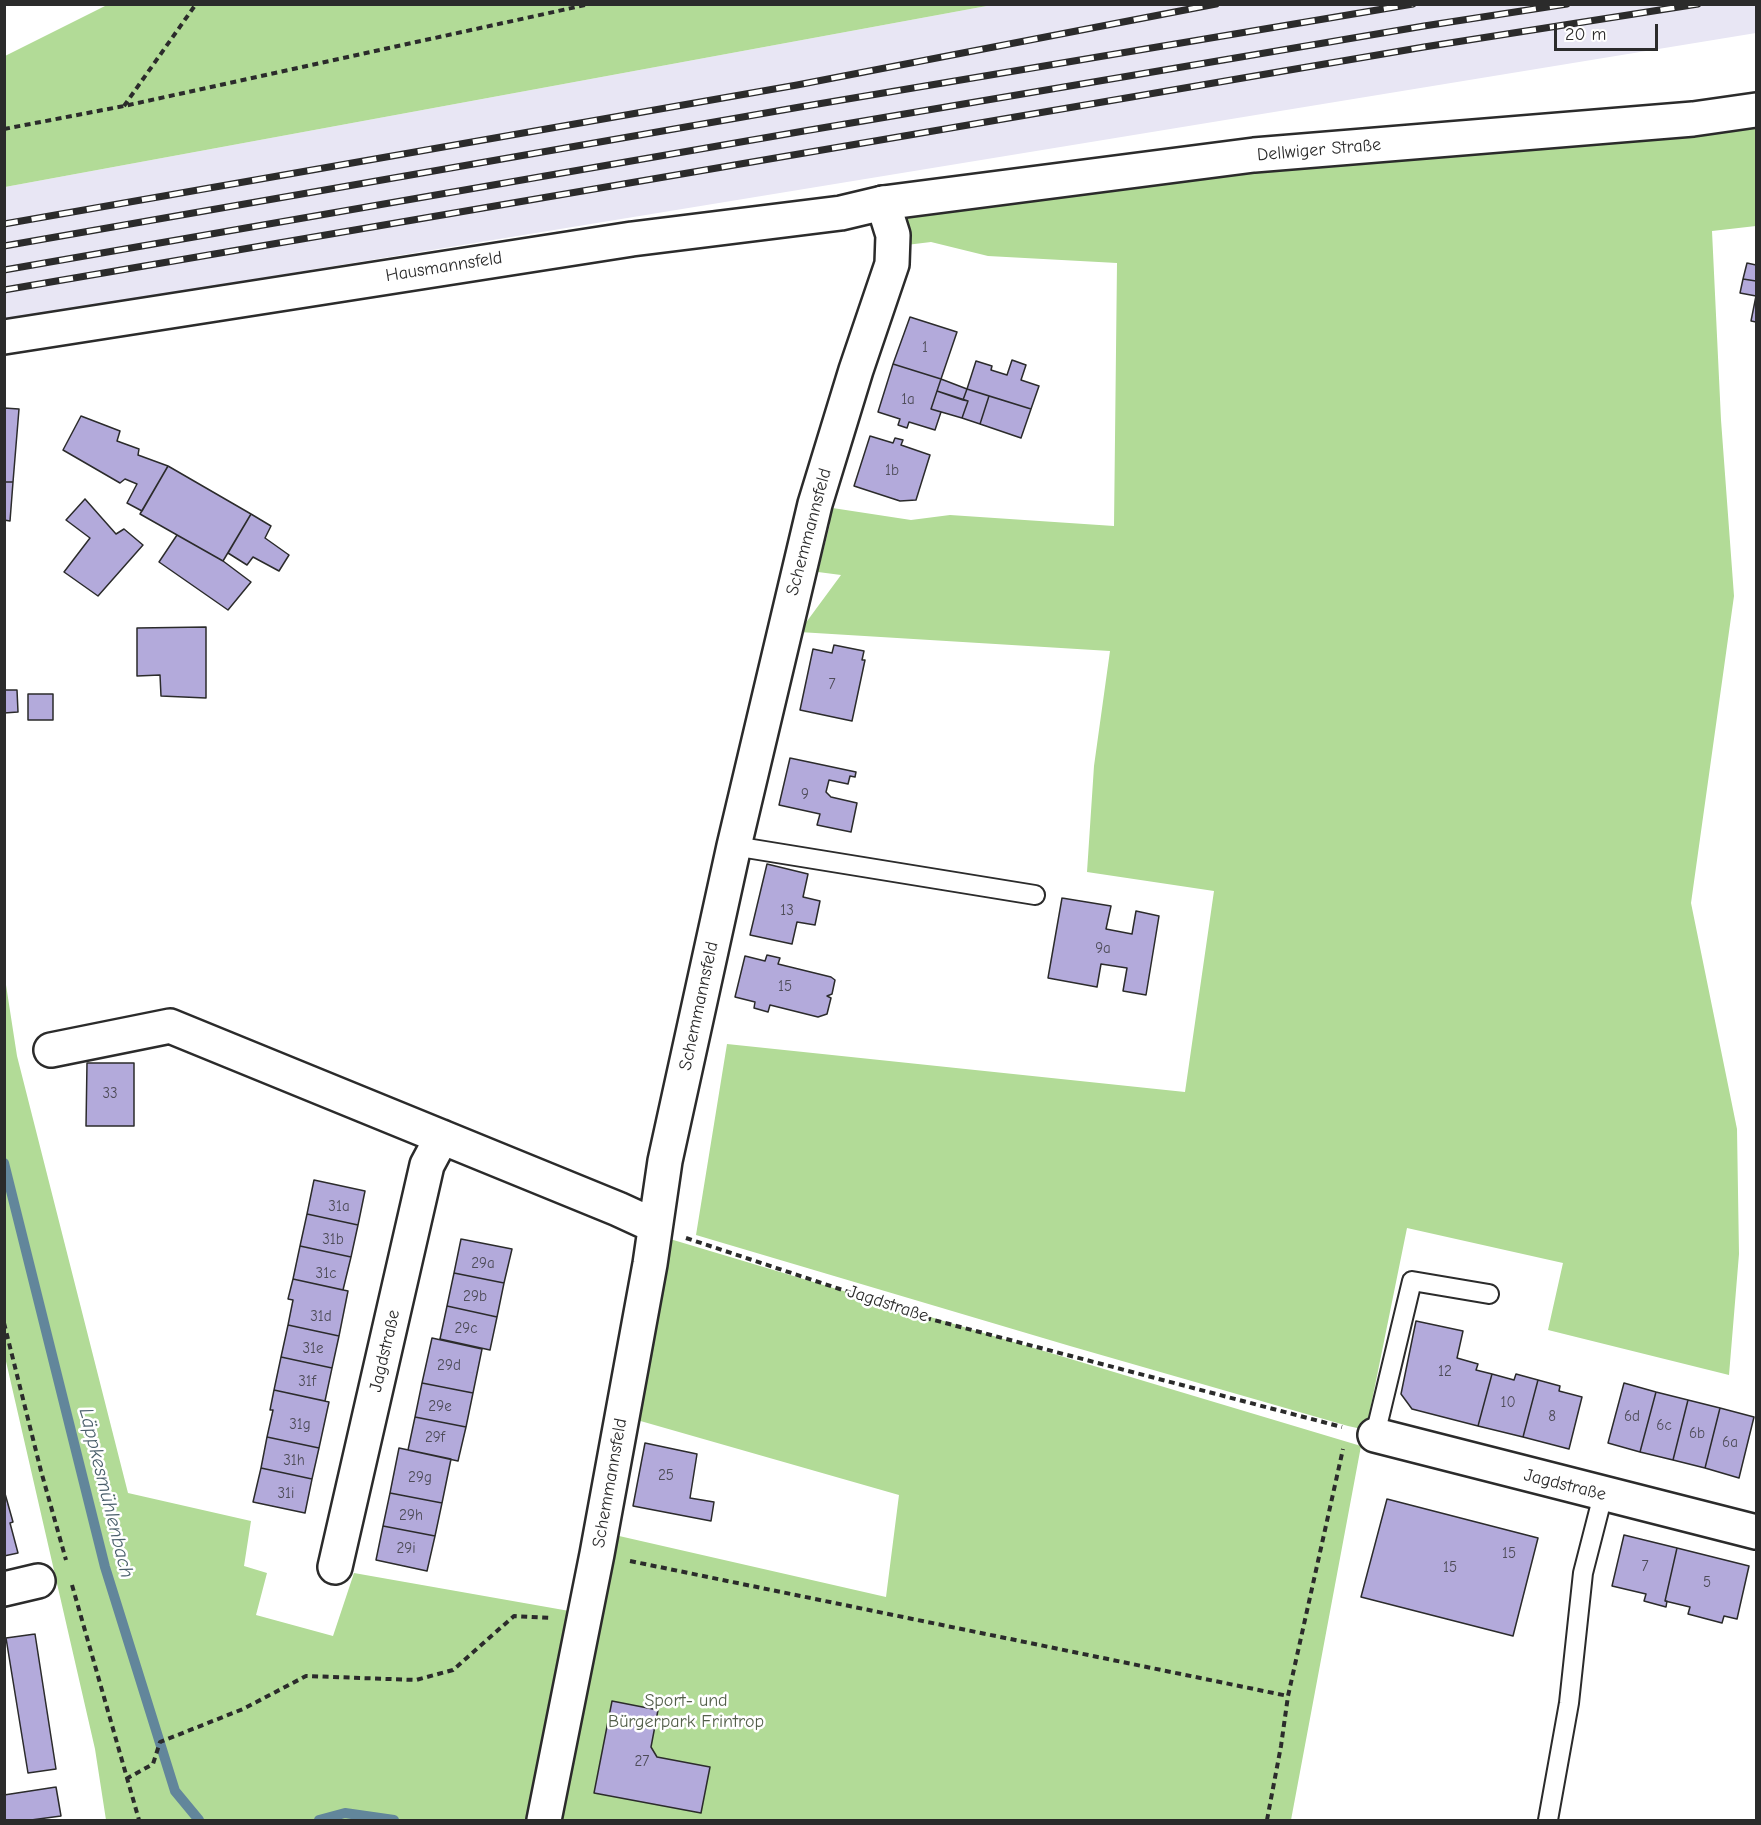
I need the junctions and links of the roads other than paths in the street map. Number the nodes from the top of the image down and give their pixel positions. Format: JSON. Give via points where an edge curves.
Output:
{"nodes":[{"id":1,"x":1756,"y":110,"type":"edge"},
{"id":2,"x":883,"y":203,"type":"junction"},
{"id":3,"x":4,"y":337,"type":"edge"},
{"id":4,"x":734,"y":846,"type":"junction"},
{"id":5,"x":1035,"y":895,"type":"dead end"},
{"id":6,"x":51,"y":1050,"type":"dead end"},
{"id":7,"x":442,"y":1137,"type":"junction"},
{"id":8,"x":655,"y":1226,"type":"junction"},
{"id":9,"x":1489,"y":1294,"type":"dead end"},
{"id":10,"x":1361,"y":1432,"type":"joint"},
{"id":11,"x":1604,"y":1495,"type":"junction"},
{"id":12,"x":1756,"y":1532,"type":"edge"},
{"id":13,"x":335,"y":1567,"type":"dead end"},
{"id":14,"x":38,"y":1581,"type":"dead end"},
{"id":15,"x":4,"y":1589,"type":"edge"},
{"id":16,"x":544,"y":1821,"type":"edge"},
{"id":17,"x":1548,"y":1821,"type":"edge"}],
"edges":[{"from":1,"to":2,"type":"street","name":"Dellwiger Straße","via":[[1254,155]]},
{"from":2,"to":3,"type":"street","name":"Hausmannsfeld","via":[[841,213],[621,241]]},
{"from":2,"to":4,"type":"street","name":"Schemmannsfeld","via":[[893,236],[892,264],[815,504]]},
{"from":4,"to":5,"type":"lane"},
{"from":4,"to":8,"type":"street","name":"Schemmannsfeld"},
{"from":6,"to":7,"type":"street","via":[[170,1026]]},
{"from":7,"to":8,"type":"street"},
{"from":7,"to":13,"type":"street","name":"Jagdstraße","via":[[427,1165]]},
{"from":8,"to":16,"type":"street","name":"Schemmannsfeld","via":[[597,1554]]},
{"from":9,"to":10,"type":"lane","via":[[1412,1281]]},
{"from":10,"to":11,"type":"street","name":"Jagdstraße"},
{"from":11,"to":12,"type":"street","name":"Jagdstraße"},
{"from":11,"to":17,"type":"lane","via":[[1583,1573],[1569,1703]]},
{"from":14,"to":15,"type":"street"}]}
